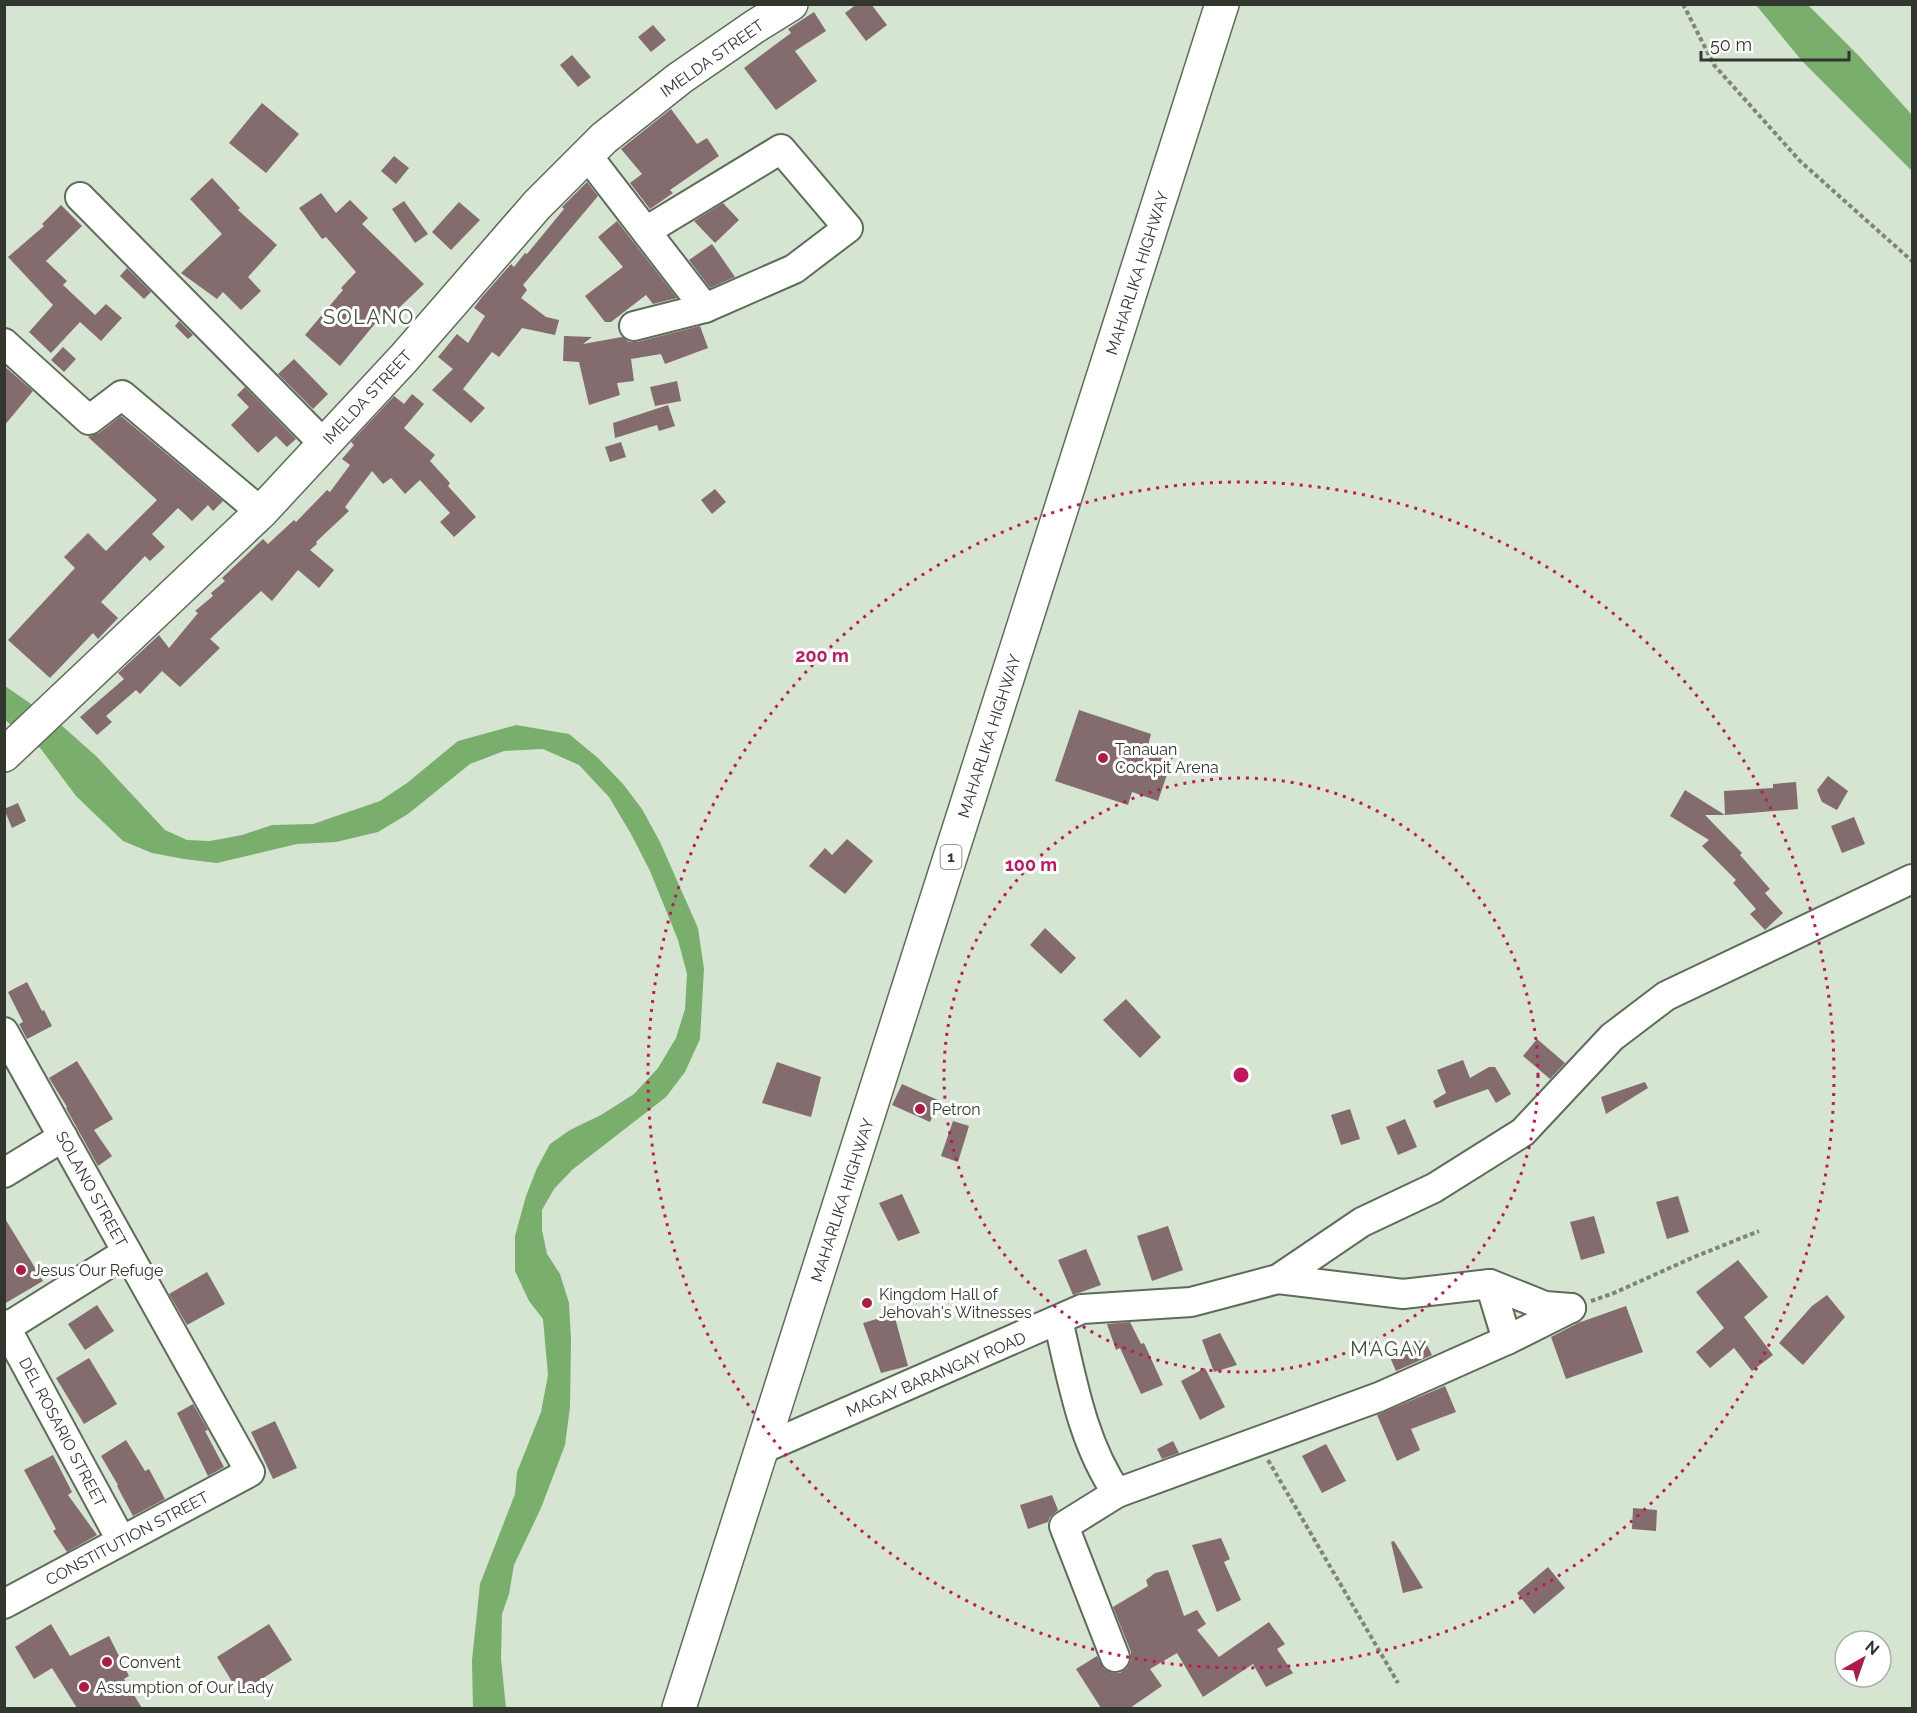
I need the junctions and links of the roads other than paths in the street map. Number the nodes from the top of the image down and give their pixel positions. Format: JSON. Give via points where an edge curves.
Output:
{"nodes":[{"id":1,"x":791,"y":4,"type":"edge"},
{"id":2,"x":1222,"y":4,"type":"edge"},
{"id":3,"x":587,"y":154,"type":"junction"},
{"id":4,"x":80,"y":197,"type":"dead end"},
{"id":5,"x":646,"y":231,"type":"junction"},
{"id":6,"x":705,"y":308,"type":"junction"},
{"id":7,"x":634,"y":326,"type":"dead end"},
{"id":8,"x":4,"y":343,"type":"edge"},
{"id":9,"x":324,"y":444,"type":"junction"},
{"id":10,"x":261,"y":512,"type":"junction"},
{"id":11,"x":4,"y":755,"type":"edge"},
{"id":12,"x":1912,"y":879,"type":"edge"},
{"id":13,"x":6,"y":1038,"type":"edge"},
{"id":14,"x":63,"y":1137,"type":"junction"},
{"id":15,"x":4,"y":1173,"type":"edge"},
{"id":16,"x":128,"y":1252,"type":"junction"},
{"id":17,"x":1278,"y":1279,"type":"junction"},
{"id":18,"x":1490,"y":1284,"type":"junction"},
{"id":19,"x":1058,"y":1320,"type":"junction"},
{"id":20,"x":5,"y":1327,"type":"edge"},
{"id":21,"x":1507,"y":1340,"type":"junction"},
{"id":22,"x":762,"y":1449,"type":"junction"},
{"id":23,"x":250,"y":1472,"type":"joint"},
{"id":24,"x":1117,"y":1492,"type":"junction"},
{"id":25,"x":121,"y":1540,"type":"junction"},
{"id":26,"x":4,"y":1604,"type":"edge"},
{"id":27,"x":1115,"y":1657,"type":"dead end"},
{"id":28,"x":679,"y":1708,"type":"edge"}],
"edges":[{"from":1,"to":3,"type":"main road","name":"IMELDA STREET","via":[[680,78]]},
{"from":2,"to":22,"type":"main road","name":"MAHARLIKA HIGHWAY","number":"1"},
{"from":3,"to":5,"type":"street"},
{"from":3,"to":9,"type":"main road","name":"IMELDA STREET"},
{"from":4,"to":9,"type":"street"},
{"from":5,"to":6,"type":"street"},
{"from":5,"to":6,"type":"street","via":[[781,149],[848,228],[794,269]]},
{"from":6,"to":7,"type":"street"},
{"from":8,"to":10,"type":"street","via":[[89,420],[122,394]]},
{"from":9,"to":10,"type":"main road","name":"IMELDA STREET"},
{"from":10,"to":11,"type":"main road","name":"IMELDA STREET"},
{"from":12,"to":17,"type":"street","via":[[1666,996],[1612,1038],[1523,1132],[1434,1188],[1362,1222]]},
{"from":13,"to":14,"type":"street","name":"SOLANO STREET"},
{"from":14,"to":15,"type":"street"},
{"from":14,"to":16,"type":"street","name":"SOLANO STREET"},
{"from":16,"to":20,"type":"street"},
{"from":16,"to":23,"type":"street","name":"SOLANO STREET"},
{"from":17,"to":18,"type":"street","name":"MAGAY BARANGAY ROAD","via":[[1403,1294]]},
{"from":17,"to":19,"type":"street","name":"MAGAY BARANGAY ROAD","via":[[1191,1302],[1082,1310]]},
{"from":18,"to":21,"type":"street"},
{"from":18,"to":21,"type":"street","name":"MAGAY BARANGAY ROAD","via":[[1545,1306],[1571,1308]]},
{"from":19,"to":22,"type":"street","name":"MAGAY BARANGAY ROAD"},
{"from":19,"to":24,"type":"street","via":[[1080,1412],[1103,1472]]},
{"from":20,"to":25,"type":"street","name":"DEL ROSARIO STREET"},
{"from":21,"to":24,"type":"street","via":[[1379,1397]]},
{"from":22,"to":28,"type":"main road","name":"MAHARLIKA HIGHWAY","number":"1"},
{"from":23,"to":25,"type":"street","name":"CONSTITUTION STREET"},
{"from":24,"to":27,"type":"street","via":[[1064,1526]]},
{"from":25,"to":26,"type":"street","name":"CONSTITUTION STREET"}]}
